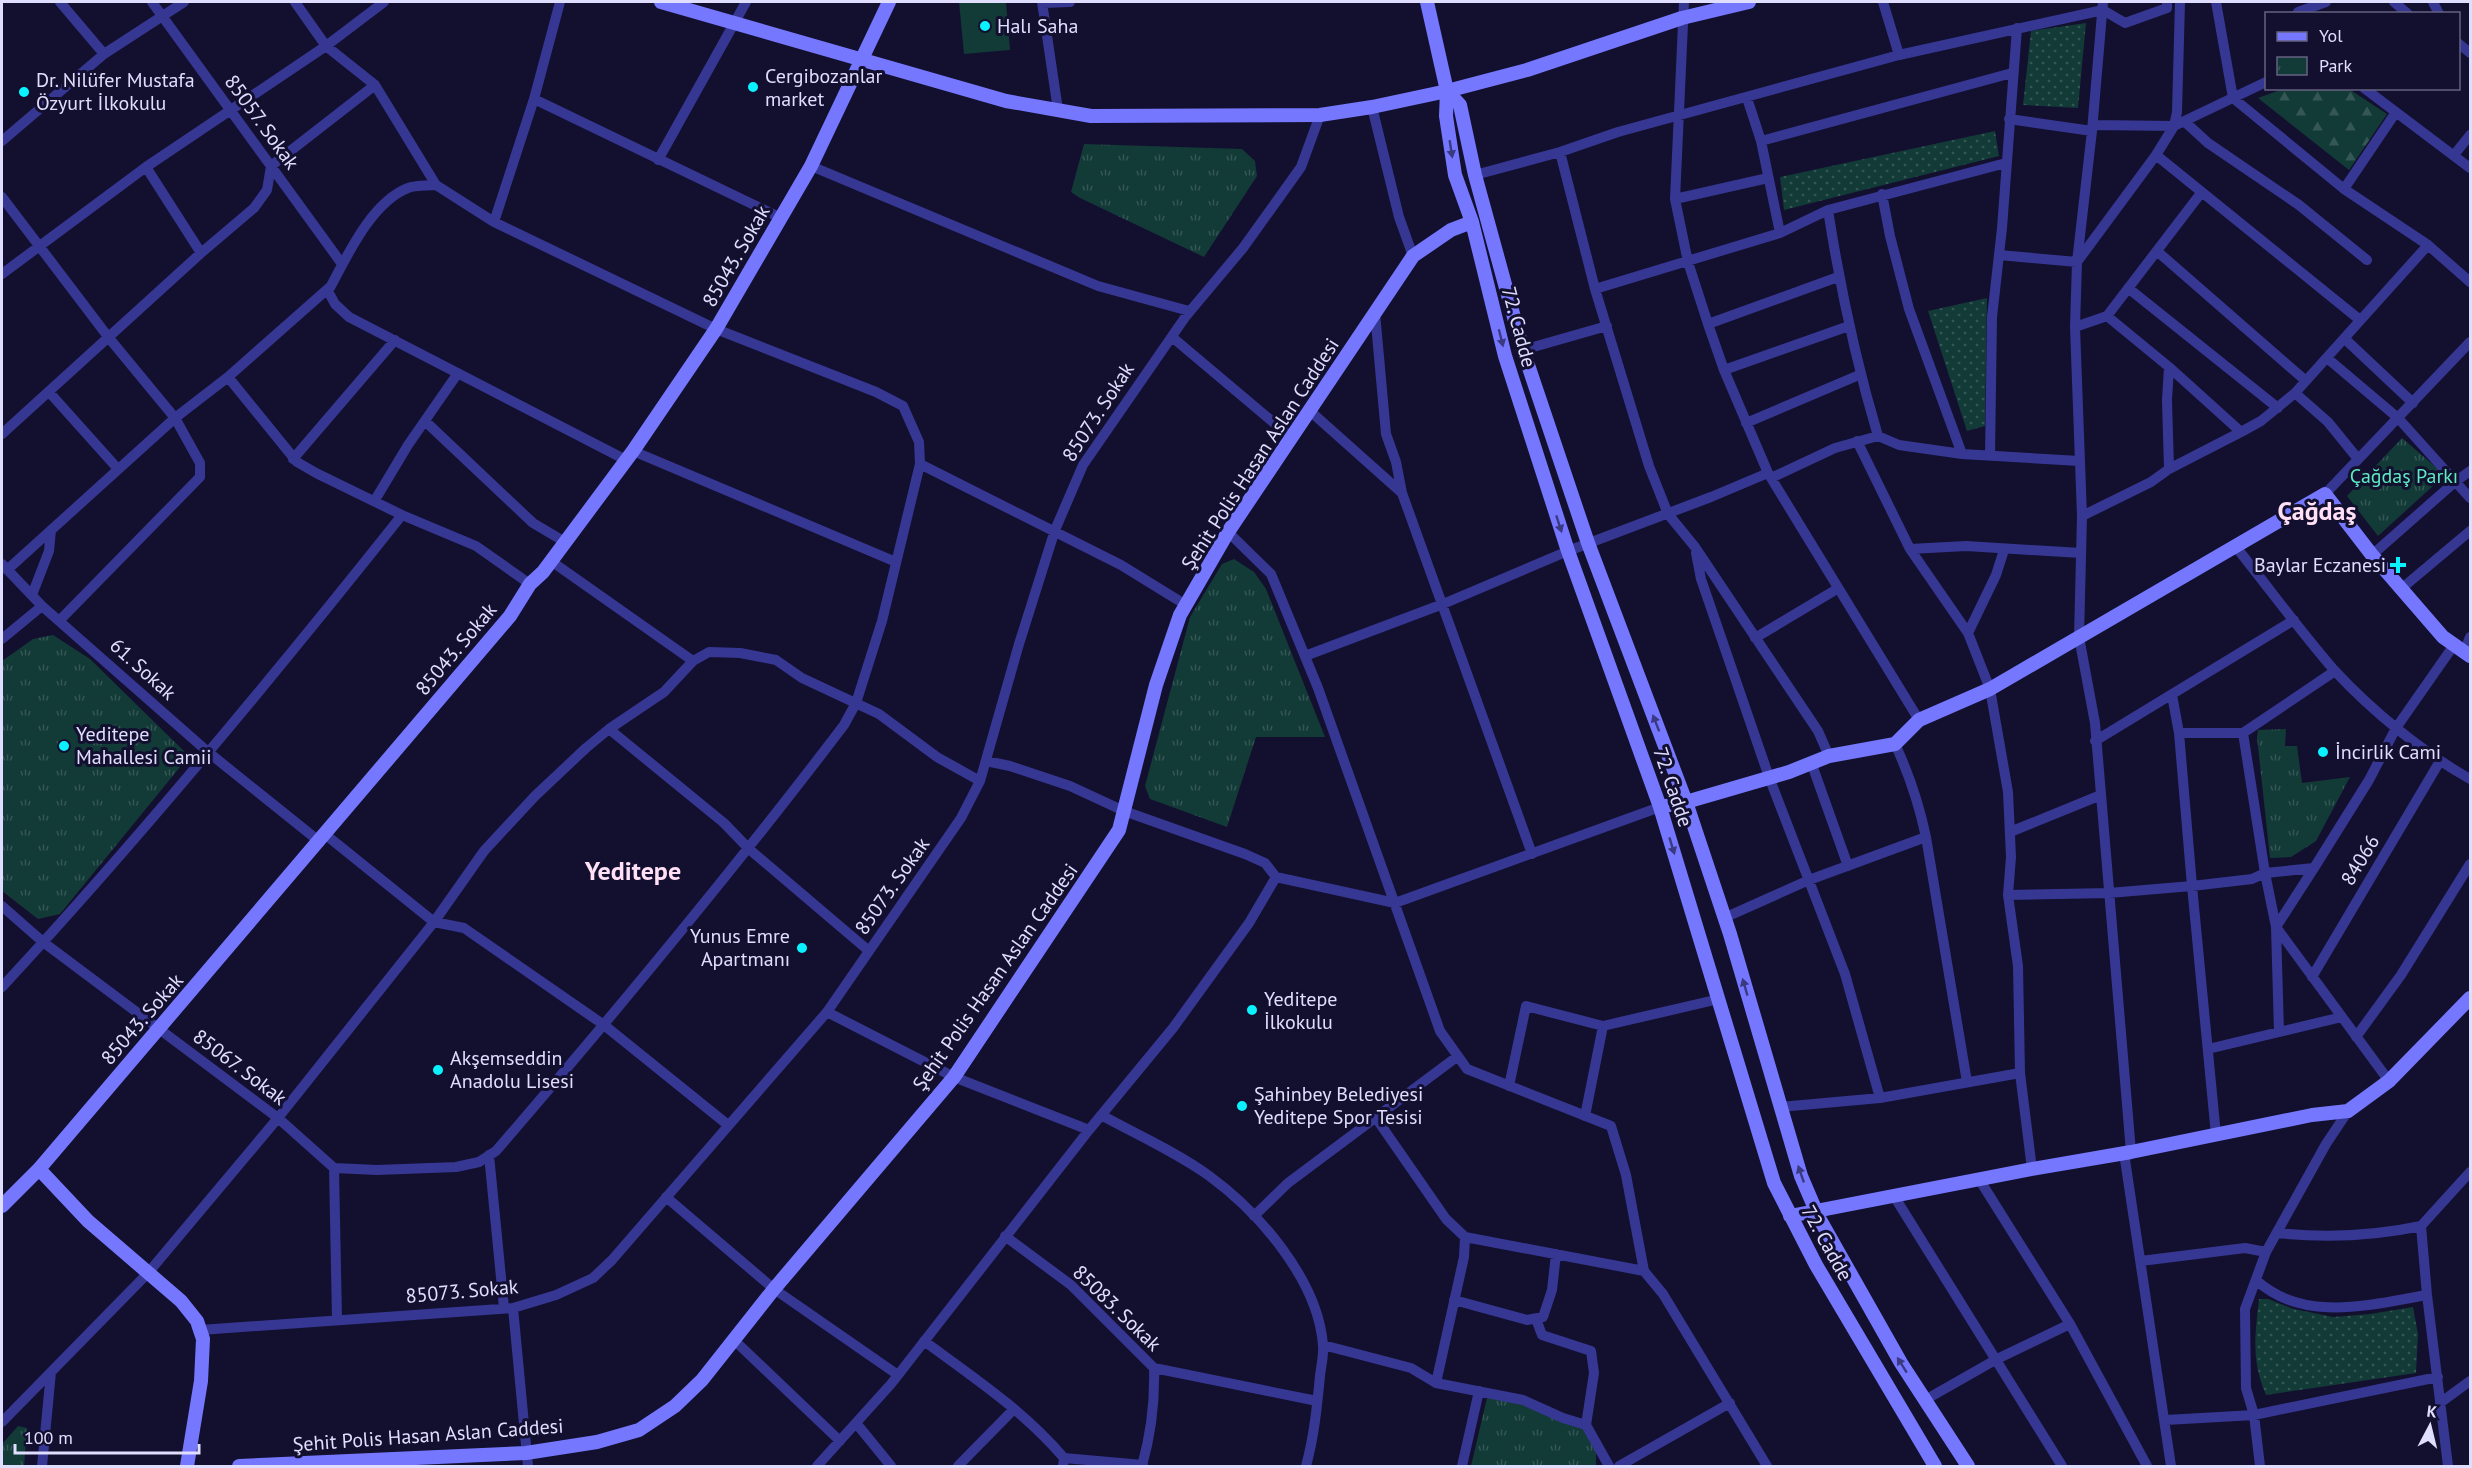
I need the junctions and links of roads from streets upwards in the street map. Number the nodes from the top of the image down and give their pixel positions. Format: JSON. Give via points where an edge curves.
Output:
{"nodes":[{"id":1,"x":60,"y":2,"type":"edge"},
{"id":2,"x":152,"y":2,"type":"edge"},
{"id":3,"x":184,"y":2,"type":"edge"},
{"id":4,"x":295,"y":2,"type":"edge"},
{"id":5,"x":384,"y":2,"type":"edge"},
{"id":6,"x":561,"y":2,"type":"edge"},
{"id":7,"x":661,"y":2,"type":"edge"},
{"id":8,"x":746,"y":2,"type":"edge"},
{"id":9,"x":889,"y":2,"type":"edge"},
{"id":10,"x":1042,"y":2,"type":"edge"},
{"id":11,"x":1070,"y":2,"type":"edge"},
{"id":12,"x":1427,"y":2,"type":"edge"},
{"id":13,"x":1684,"y":2,"type":"edge"},
{"id":14,"x":1749,"y":2,"type":"edge"},
{"id":15,"x":1882,"y":2,"type":"edge"},
{"id":16,"x":2167,"y":2,"type":"edge"},
{"id":17,"x":2180,"y":2,"type":"edge"},
{"id":18,"x":2216,"y":2,"type":"edge"},
{"id":19,"x":2326,"y":2,"type":"edge"},
{"id":20,"x":2394,"y":2,"type":"edge"},
{"id":21,"x":2103,"y":6,"type":"edge"},
{"id":22,"x":2297,"y":9,"type":"edge"},
{"id":23,"x":2406,"y":12,"type":"edge"},
{"id":24,"x":162,"y":16,"type":"junction"},
{"id":25,"x":1682,"y":18,"type":"junction"},
{"id":26,"x":736,"y":23,"type":"junction"},
{"id":27,"x":2017,"y":28,"type":"junction"},
{"id":28,"x":326,"y":46,"type":"junction"},
{"id":29,"x":104,"y":54,"type":"junction"},
{"id":30,"x":1899,"y":55,"type":"junction"},
{"id":31,"x":862,"y":60,"type":"junction"},
{"id":32,"x":2012,"y":73,"type":"junction"},
{"id":33,"x":2265,"y":82,"type":"edge"},
{"id":34,"x":375,"y":85,"type":"junction"},
{"id":35,"x":2367,"y":90,"type":"edge"},
{"id":36,"x":1447,"y":91,"type":"junction"},
{"id":37,"x":1747,"y":98,"type":"junction"},
{"id":38,"x":2233,"y":98,"type":"junction"},
{"id":39,"x":534,"y":99,"type":"junction"},
{"id":40,"x":1372,"y":107,"type":"junction"},
{"id":41,"x":231,"y":109,"type":"junction"},
{"id":42,"x":1059,"y":110,"type":"junction"},
{"id":43,"x":2396,"y":112,"type":"junction"},
{"id":44,"x":1320,"y":115,"type":"junction"},
{"id":45,"x":1678,"y":117,"type":"junction"},
{"id":46,"x":2009,"y":119,"type":"junction"},
{"id":47,"x":2179,"y":123,"type":"junction"},
{"id":48,"x":2092,"y":128,"type":"junction"},
{"id":49,"x":2470,"y":135,"type":"edge"},
{"id":50,"x":2,"y":141,"type":"edge"},
{"id":51,"x":1761,"y":141,"type":"junction"},
{"id":52,"x":1560,"y":152,"type":"junction"},
{"id":53,"x":2156,"y":155,"type":"junction"},
{"id":54,"x":2454,"y":155,"type":"junction"},
{"id":55,"x":658,"y":160,"type":"junction"},
{"id":56,"x":2006,"y":163,"type":"junction"},
{"id":57,"x":271,"y":166,"type":"junction"},
{"id":58,"x":811,"y":166,"type":"junction"},
{"id":59,"x":146,"y":168,"type":"junction"},
{"id":60,"x":2470,"y":168,"type":"edge"},
{"id":61,"x":1475,"y":175,"type":"junction"},
{"id":62,"x":1768,"y":178,"type":"junction"},
{"id":63,"x":436,"y":185,"type":"junction"},
{"id":64,"x":2344,"y":189,"type":"junction"},
{"id":65,"x":2201,"y":193,"type":"junction"},
{"id":66,"x":1882,"y":194,"type":"junction"},
{"id":67,"x":2,"y":197,"type":"edge"},
{"id":68,"x":1675,"y":199,"type":"junction"},
{"id":69,"x":1828,"y":210,"type":"junction"},
{"id":70,"x":781,"y":218,"type":"junction"},
{"id":71,"x":494,"y":222,"type":"junction"},
{"id":72,"x":1472,"y":222,"type":"junction"},
{"id":73,"x":1780,"y":232,"type":"junction"},
{"id":74,"x":38,"y":245,"type":"junction"},
{"id":75,"x":2428,"y":245,"type":"junction"},
{"id":76,"x":2158,"y":252,"type":"junction"},
{"id":77,"x":201,"y":253,"type":"junction"},
{"id":78,"x":1999,"y":255,"type":"junction"},
{"id":79,"x":1413,"y":256,"type":"junction"},
{"id":80,"x":2367,"y":260,"type":"dead end"},
{"id":81,"x":1688,"y":262,"type":"junction"},
{"id":82,"x":2077,"y":262,"type":"junction"},
{"id":83,"x":342,"y":264,"type":"junction"},
{"id":84,"x":2,"y":274,"type":"edge"},
{"id":85,"x":1838,"y":277,"type":"junction"},
{"id":86,"x":2470,"y":282,"type":"edge"},
{"id":87,"x":331,"y":286,"type":"junction"},
{"id":88,"x":2128,"y":288,"type":"junction"},
{"id":89,"x":1595,"y":289,"type":"junction"},
{"id":90,"x":1190,"y":312,"type":"junction"},
{"id":91,"x":1375,"y":313,"type":"junction"},
{"id":92,"x":2107,"y":316,"type":"junction"},
{"id":93,"x":2360,"y":320,"type":"junction"},
{"id":94,"x":1708,"y":324,"type":"junction"},
{"id":95,"x":1607,"y":326,"type":"junction"},
{"id":96,"x":1849,"y":326,"type":"junction"},
{"id":97,"x":2075,"y":327,"type":"junction"},
{"id":98,"x":716,"y":329,"type":"junction"},
{"id":99,"x":1172,"y":337,"type":"junction"},
{"id":100,"x":109,"y":338,"type":"junction"},
{"id":101,"x":2345,"y":339,"type":"junction"},
{"id":102,"x":395,"y":340,"type":"junction"},
{"id":103,"x":2470,"y":342,"type":"edge"},
{"id":104,"x":1523,"y":350,"type":"junction"},
{"id":105,"x":2327,"y":358,"type":"junction"},
{"id":106,"x":2169,"y":367,"type":"junction"},
{"id":107,"x":1724,"y":370,"type":"junction"},
{"id":108,"x":458,"y":373,"type":"junction"},
{"id":109,"x":1859,"y":375,"type":"junction"},
{"id":110,"x":228,"y":377,"type":"junction"},
{"id":111,"x":2306,"y":381,"type":"junction"},
{"id":112,"x":49,"y":392,"type":"junction"},
{"id":113,"x":2295,"y":393,"type":"junction"},
{"id":114,"x":2413,"y":403,"type":"junction"},
{"id":115,"x":2278,"y":408,"type":"junction"},
{"id":116,"x":1310,"y":411,"type":"junction"},
{"id":117,"x":175,"y":418,"type":"junction"},
{"id":118,"x":2398,"y":418,"type":"junction"},
{"id":119,"x":426,"y":422,"type":"junction"},
{"id":120,"x":1746,"y":423,"type":"junction"},
{"id":121,"x":2241,"y":432,"type":"junction"},
{"id":122,"x":2,"y":434,"type":"edge"},
{"id":123,"x":1878,"y":436,"type":"junction"},
{"id":124,"x":1292,"y":438,"type":"junction"},
{"id":125,"x":1857,"y":441,"type":"junction"},
{"id":126,"x":1962,"y":454,"type":"junction"},
{"id":127,"x":630,"y":455,"type":"junction"},
{"id":128,"x":1990,"y":456,"type":"junction"},
{"id":129,"x":293,"y":459,"type":"junction"},
{"id":130,"x":2358,"y":459,"type":"junction"},
{"id":131,"x":2079,"y":461,"type":"junction"},
{"id":132,"x":920,"y":464,"type":"junction"},
{"id":133,"x":118,"y":469,"type":"junction"},
{"id":134,"x":2169,"y":469,"type":"junction"},
{"id":135,"x":2470,"y":471,"type":"edge"},
{"id":136,"x":1769,"y":475,"type":"junction"},
{"id":137,"x":2456,"y":481,"type":"junction"},
{"id":138,"x":1402,"y":493,"type":"junction"},
{"id":139,"x":2325,"y":494,"type":"junction"},
{"id":140,"x":2470,"y":498,"type":"edge"},
{"id":141,"x":375,"y":501,"type":"junction"},
{"id":142,"x":1668,"y":514,"type":"junction"},
{"id":143,"x":402,"y":515,"type":"junction"},
{"id":144,"x":2082,"y":516,"type":"junction"},
{"id":145,"x":51,"y":530,"type":"junction"},
{"id":146,"x":1055,"y":530,"type":"junction"},
{"id":147,"x":2470,"y":531,"type":"edge"},
{"id":148,"x":1228,"y":532,"type":"junction"},
{"id":149,"x":565,"y":542,"type":"junction"},
{"id":150,"x":1588,"y":543,"type":"junction"},
{"id":151,"x":1695,"y":547,"type":"junction"},
{"id":152,"x":2236,"y":547,"type":"junction"},
{"id":153,"x":1910,"y":549,"type":"junction"},
{"id":154,"x":2004,"y":550,"type":"junction"},
{"id":155,"x":1568,"y":551,"type":"junction"},
{"id":156,"x":2081,"y":553,"type":"junction"},
{"id":157,"x":2372,"y":555,"type":"junction"},
{"id":158,"x":551,"y":561,"type":"junction"},
{"id":159,"x":896,"y":562,"type":"junction"},
{"id":160,"x":4,"y":567,"type":"edge"},
{"id":161,"x":530,"y":584,"type":"junction"},
{"id":162,"x":1837,"y":589,"type":"junction"},
{"id":163,"x":2401,"y":589,"type":"junction"},
{"id":164,"x":32,"y":595,"type":"junction"},
{"id":165,"x":1443,"y":604,"type":"junction"},
{"id":166,"x":1186,"y":605,"type":"junction"},
{"id":167,"x":42,"y":606,"type":"junction"},
{"id":168,"x":60,"y":620,"type":"junction"},
{"id":169,"x":2294,"y":620,"type":"junction"},
{"id":170,"x":1968,"y":633,"type":"junction"},
{"id":171,"x":2470,"y":636,"type":"edge"},
{"id":172,"x":2079,"y":637,"type":"junction"},
{"id":173,"x":1755,"y":638,"type":"junction"},
{"id":174,"x":2,"y":639,"type":"edge"},
{"id":175,"x":2463,"y":651,"type":"edge"},
{"id":176,"x":1305,"y":656,"type":"junction"},
{"id":177,"x":693,"y":661,"type":"junction"},
{"id":178,"x":2335,"y":671,"type":"junction"},
{"id":179,"x":1990,"y":689,"type":"junction"},
{"id":180,"x":2172,"y":695,"type":"junction"},
{"id":181,"x":856,"y":703,"type":"junction"},
{"id":182,"x":1919,"y":720,"type":"junction"},
{"id":183,"x":2396,"y":728,"type":"junction"},
{"id":184,"x":609,"y":729,"type":"junction"},
{"id":185,"x":2179,"y":733,"type":"junction"},
{"id":186,"x":2243,"y":734,"type":"junction"},
{"id":187,"x":2095,"y":741,"type":"junction"},
{"id":188,"x":1894,"y":744,"type":"junction"},
{"id":189,"x":208,"y":752,"type":"junction"},
{"id":190,"x":1829,"y":756,"type":"junction"},
{"id":191,"x":986,"y":761,"type":"junction"},
{"id":192,"x":2439,"y":761,"type":"junction"},
{"id":193,"x":1810,"y":762,"type":"junction"},
{"id":194,"x":1769,"y":777,"type":"junction"},
{"id":195,"x":2470,"y":779,"type":"edge"},
{"id":196,"x":980,"y":781,"type":"junction"},
{"id":197,"x":2101,"y":795,"type":"junction"},
{"id":198,"x":1686,"y":802,"type":"junction"},
{"id":199,"x":1660,"y":807,"type":"junction"},
{"id":200,"x":1124,"y":811,"type":"junction"},
{"id":201,"x":2010,"y":832,"type":"junction"},
{"id":202,"x":1926,"y":837,"type":"junction"},
{"id":203,"x":323,"y":838,"type":"junction"},
{"id":204,"x":749,"y":849,"type":"junction"},
{"id":205,"x":1532,"y":854,"type":"junction"},
{"id":206,"x":2470,"y":864,"type":"edge"},
{"id":207,"x":1848,"y":866,"type":"junction"},
{"id":208,"x":2314,"y":868,"type":"junction"},
{"id":209,"x":2265,"y":873,"type":"junction"},
{"id":210,"x":1276,"y":877,"type":"junction"},
{"id":211,"x":1809,"y":880,"type":"junction"},
{"id":212,"x":2192,"y":886,"type":"junction"},
{"id":213,"x":2109,"y":892,"type":"junction"},
{"id":214,"x":2008,"y":895,"type":"junction"},
{"id":215,"x":1395,"y":903,"type":"junction"},
{"id":216,"x":2,"y":906,"type":"edge"},
{"id":217,"x":1724,"y":918,"type":"junction"},
{"id":218,"x":434,"y":922,"type":"junction"},
{"id":219,"x":2276,"y":927,"type":"junction"},
{"id":220,"x":43,"y":942,"type":"junction"},
{"id":221,"x":869,"y":951,"type":"junction"},
{"id":222,"x":2313,"y":977,"type":"junction"},
{"id":223,"x":2,"y":987,"type":"edge"},
{"id":224,"x":2470,"y":998,"type":"edge"},
{"id":225,"x":1719,"y":999,"type":"junction"},
{"id":226,"x":827,"y":1012,"type":"junction"},
{"id":227,"x":2342,"y":1017,"type":"junction"},
{"id":228,"x":604,"y":1025,"type":"junction"},
{"id":229,"x":1603,"y":1026,"type":"junction"},
{"id":230,"x":159,"y":1029,"type":"junction"},
{"id":231,"x":2279,"y":1032,"type":"junction"},
{"id":232,"x":2356,"y":1037,"type":"junction"},
{"id":233,"x":2208,"y":1049,"type":"junction"},
{"id":234,"x":1458,"y":1056,"type":"junction"},
{"id":235,"x":2020,"y":1073,"type":"junction"},
{"id":236,"x":954,"y":1077,"type":"junction"},
{"id":237,"x":2389,"y":1081,"type":"junction"},
{"id":238,"x":1967,"y":1082,"type":"junction"},
{"id":239,"x":1509,"y":1086,"type":"junction"},
{"id":240,"x":1880,"y":1098,"type":"junction"},
{"id":241,"x":1780,"y":1107,"type":"junction"},
{"id":242,"x":2348,"y":1111,"type":"junction"},
{"id":243,"x":1101,"y":1115,"type":"junction"},
{"id":244,"x":1584,"y":1116,"type":"junction"},
{"id":245,"x":278,"y":1118,"type":"junction"},
{"id":246,"x":1376,"y":1118,"type":"junction"},
{"id":247,"x":728,"y":1125,"type":"junction"},
{"id":248,"x":1089,"y":1130,"type":"junction"},
{"id":249,"x":2216,"y":1135,"type":"junction"},
{"id":250,"x":2127,"y":1153,"type":"junction"},
{"id":251,"x":489,"y":1155,"type":"junction"},
{"id":252,"x":334,"y":1168,"type":"junction"},
{"id":253,"x":2032,"y":1168,"type":"junction"},
{"id":254,"x":39,"y":1169,"type":"junction"},
{"id":255,"x":2470,"y":1172,"type":"edge"},
{"id":256,"x":1979,"y":1179,"type":"junction"},
{"id":257,"x":1894,"y":1196,"type":"junction"},
{"id":258,"x":666,"y":1197,"type":"junction"},
{"id":259,"x":2,"y":1206,"type":"edge"},
{"id":260,"x":1815,"y":1211,"type":"junction"},
{"id":261,"x":1254,"y":1216,"type":"junction"},
{"id":262,"x":1790,"y":1216,"type":"junction"},
{"id":263,"x":2421,"y":1226,"type":"junction"},
{"id":264,"x":2277,"y":1233,"type":"junction"},
{"id":265,"x":1005,"y":1236,"type":"junction"},
{"id":266,"x":1465,"y":1237,"type":"junction"},
{"id":267,"x":2266,"y":1252,"type":"junction"},
{"id":268,"x":1556,"y":1254,"type":"junction"},
{"id":269,"x":2141,"y":1261,"type":"junction"},
{"id":270,"x":1644,"y":1271,"type":"junction"},
{"id":271,"x":148,"y":1272,"type":"junction"},
{"id":272,"x":2256,"y":1280,"type":"junction"},
{"id":273,"x":774,"y":1289,"type":"junction"},
{"id":274,"x":2427,"y":1295,"type":"junction"},
{"id":275,"x":1454,"y":1300,"type":"junction"},
{"id":276,"x":508,"y":1308,"type":"junction"},
{"id":277,"x":337,"y":1319,"type":"junction"},
{"id":278,"x":1536,"y":1319,"type":"junction"},
{"id":279,"x":2070,"y":1324,"type":"junction"},
{"id":280,"x":200,"y":1330,"type":"junction"},
{"id":281,"x":734,"y":1340,"type":"junction"},
{"id":282,"x":924,"y":1341,"type":"junction"},
{"id":283,"x":1323,"y":1345,"type":"junction"},
{"id":284,"x":1997,"y":1359,"type":"junction"},
{"id":285,"x":1154,"y":1368,"type":"junction"},
{"id":286,"x":51,"y":1372,"type":"junction"},
{"id":287,"x":898,"y":1375,"type":"junction"},
{"id":288,"x":2438,"y":1377,"type":"junction"},
{"id":289,"x":2470,"y":1381,"type":"edge"},
{"id":290,"x":1436,"y":1383,"type":"junction"},
{"id":291,"x":1479,"y":1391,"type":"junction"},
{"id":292,"x":1925,"y":1400,"type":"junction"},
{"id":293,"x":1317,"y":1401,"type":"junction"},
{"id":294,"x":1730,"y":1402,"type":"junction"},
{"id":295,"x":2440,"y":1403,"type":"junction"},
{"id":296,"x":1014,"y":1409,"type":"junction"},
{"id":297,"x":2254,"y":1415,"type":"junction"},
{"id":298,"x":2166,"y":1420,"type":"junction"},
{"id":299,"x":2,"y":1422,"type":"edge"},
{"id":300,"x":856,"y":1424,"type":"junction"},
{"id":301,"x":1586,"y":1425,"type":"junction"},
{"id":302,"x":840,"y":1441,"type":"junction"},
{"id":303,"x":527,"y":1460,"type":"edge"},
{"id":304,"x":1064,"y":1462,"type":"edge"},
{"id":305,"x":295,"y":1465,"type":"edge"},
{"id":306,"x":1142,"y":1466,"type":"edge"},
{"id":307,"x":42,"y":1467,"type":"edge"},
{"id":308,"x":187,"y":1467,"type":"edge"},
{"id":309,"x":239,"y":1467,"type":"edge"},
{"id":310,"x":817,"y":1467,"type":"edge"},
{"id":311,"x":891,"y":1467,"type":"edge"},
{"id":312,"x":958,"y":1467,"type":"edge"},
{"id":313,"x":1306,"y":1467,"type":"edge"},
{"id":314,"x":1462,"y":1467,"type":"edge"},
{"id":315,"x":1609,"y":1467,"type":"edge"},
{"id":316,"x":1618,"y":1467,"type":"edge"},
{"id":317,"x":1767,"y":1467,"type":"edge"},
{"id":318,"x":1935,"y":1467,"type":"edge"},
{"id":319,"x":1968,"y":1467,"type":"edge"},
{"id":320,"x":2062,"y":1467,"type":"edge"},
{"id":321,"x":2147,"y":1467,"type":"edge"},
{"id":322,"x":2171,"y":1467,"type":"edge"},
{"id":323,"x":2260,"y":1467,"type":"edge"},
{"id":324,"x":2448,"y":1467,"type":"edge"}],
"edges":[{"from":1,"to":29,"type":"street"},
{"from":2,"to":24,"type":"street","name":"85057. Sokak"},
{"from":3,"to":24,"type":"street"},
{"from":4,"to":28,"type":"street"},
{"from":5,"to":28,"type":"street"},
{"from":6,"to":39,"type":"street"},
{"from":7,"to":26,"type":"street"},
{"from":8,"to":26,"type":"street"},
{"from":9,"to":31,"type":"street","name":"85043. Sokak"},
{"from":10,"to":11,"type":"street"},
{"from":10,"to":42,"type":"street"},
{"from":12,"to":36,"type":"street"},
{"from":13,"to":25,"type":"street"},
{"from":14,"to":25,"type":"street"},
{"from":15,"to":30,"type":"street"},
{"from":16,"to":21,"type":"street","via":[[2167,8],[2125,23]]},
{"from":17,"to":47,"type":"street"},
{"from":18,"to":38,"type":"street"},
{"from":19,"to":22,"type":"street"},
{"from":20,"to":23,"type":"street"},
{"from":21,"to":27,"type":"street"},
{"from":21,"to":48,"type":"street"},
{"from":24,"to":29,"type":"street"},
{"from":24,"to":41,"type":"street","name":"85057. Sokak"},
{"from":25,"to":36,"type":"street","via":[[1527,70]]},
{"from":25,"to":45,"type":"street"},
{"from":26,"to":31,"type":"street"},
{"from":26,"to":55,"type":"street"},
{"from":27,"to":30,"type":"street"},
{"from":27,"to":32,"type":"street"},
{"from":28,"to":34,"type":"street"},
{"from":28,"to":41,"type":"street"},
{"from":29,"to":50,"type":"street"},
{"from":30,"to":37,"type":"street"},
{"from":31,"to":42,"type":"street","via":[[1006,101]]},
{"from":31,"to":58,"type":"street","name":"85043. Sokak"},
{"from":32,"to":46,"type":"street"},
{"from":32,"to":51,"type":"street"},
{"from":33,"to":38,"type":"street"},
{"from":34,"to":57,"type":"street"},
{"from":34,"to":63,"type":"street"},
{"from":35,"to":43,"type":"street"},
{"from":36,"to":40,"type":"street"},
{"from":36,"to":61,"type":"street","via":[[1460,105]]},
{"from":36,"to":72,"type":"street","name":"72. Cadde","one_way":true,"via":[[1446,116],[1455,175]]},
{"from":37,"to":45,"type":"street"},
{"from":37,"to":51,"type":"street"},
{"from":38,"to":47,"type":"street"},
{"from":38,"to":64,"type":"street"},
{"from":39,"to":55,"type":"street"},
{"from":39,"to":71,"type":"street"},
{"from":40,"to":44,"type":"street"},
{"from":40,"to":79,"type":"street","via":[[1399,217]]},
{"from":41,"to":57,"type":"street","name":"85057. Sokak"},
{"from":41,"to":59,"type":"street"},
{"from":42,"to":44,"type":"street","via":[[1090,116]]},
{"from":43,"to":54,"type":"street"},
{"from":43,"to":64,"type":"street"},
{"from":44,"to":90,"type":"street","name":"85073. Sokak","via":[[1302,167]]},
{"from":45,"to":52,"type":"street"},
{"from":45,"to":68,"type":"street"},
{"from":46,"to":48,"type":"street"},
{"from":46,"to":56,"type":"street"},
{"from":47,"to":48,"type":"street"},
{"from":47,"to":53,"type":"street"},
{"from":47,"to":80,"type":"street","via":[[2299,205]]},
{"from":48,"to":82,"type":"street"},
{"from":49,"to":54,"type":"street"},
{"from":51,"to":62,"type":"street"},
{"from":52,"to":61,"type":"street"},
{"from":52,"to":89,"type":"street"},
{"from":53,"to":65,"type":"street"},
{"from":53,"to":82,"type":"street"},
{"from":54,"to":60,"type":"street"},
{"from":55,"to":70,"type":"street"},
{"from":56,"to":66,"type":"street"},
{"from":56,"to":78,"type":"street"},
{"from":57,"to":77,"type":"street","via":[[267,190],[254,208]]},
{"from":57,"to":83,"type":"street","name":"85057. Sokak"},
{"from":58,"to":70,"type":"street","name":"85043. Sokak"},
{"from":58,"to":90,"type":"street","via":[[1098,286]]},
{"from":59,"to":74,"type":"street"},
{"from":59,"to":77,"type":"street"},
{"from":61,"to":104,"type":"street"},
{"from":62,"to":68,"type":"street"},
{"from":62,"to":73,"type":"street"},
{"from":63,"to":71,"type":"street"},
{"from":63,"to":83,"type":"street","via":[[409,188],[389,199],[357,237]]},
{"from":64,"to":75,"type":"street"},
{"from":65,"to":76,"type":"street"},
{"from":65,"to":93,"type":"street"},
{"from":66,"to":69,"type":"street"},
{"from":66,"to":126,"type":"street","via":[[1909,309]]},
{"from":67,"to":74,"type":"street"},
{"from":68,"to":81,"type":"street"},
{"from":69,"to":73,"type":"street"},
{"from":69,"to":85,"type":"street"},
{"from":70,"to":98,"type":"street","name":"85043. Sokak"},
{"from":71,"to":98,"type":"street"},
{"from":72,"to":79,"type":"street","name":"Şehit Polis Hasan Aslan Caddesi","via":[[1452,230]]},
{"from":72,"to":155,"type":"street","name":"72. Cadde","one_way":true,"via":[[1505,356]]},
{"from":73,"to":81,"type":"street"},
{"from":74,"to":84,"type":"street"},
{"from":74,"to":100,"type":"street"},
{"from":75,"to":86,"type":"street"},
{"from":75,"to":93,"type":"street"},
{"from":76,"to":88,"type":"street"},
{"from":76,"to":111,"type":"street"},
{"from":77,"to":100,"type":"street"},
{"from":78,"to":82,"type":"street"},
{"from":78,"to":128,"type":"street","via":[[1992,317]]},
{"from":79,"to":91,"type":"street","name":"Şehit Polis Hasan Aslan Caddesi"},
{"from":81,"to":89,"type":"street"},
{"from":81,"to":94,"type":"street"},
{"from":82,"to":97,"type":"street"},
{"from":83,"to":87,"type":"street"},
{"from":85,"to":94,"type":"street"},
{"from":85,"to":96,"type":"street"},
{"from":87,"to":102,"type":"street","via":[[328,291],[335,304],[349,317]]},
{"from":87,"to":110,"type":"street"},
{"from":88,"to":92,"type":"street"},
{"from":88,"to":115,"type":"street"},
{"from":89,"to":95,"type":"street"},
{"from":90,"to":99,"type":"street","name":"85073. Sokak"},
{"from":91,"to":116,"type":"street","name":"Şehit Polis Hasan Aslan Caddesi"},
{"from":91,"to":138,"type":"street","via":[[1386,434]]},
{"from":92,"to":97,"type":"street"},
{"from":92,"to":106,"type":"street"},
{"from":93,"to":101,"type":"street"},
{"from":94,"to":107,"type":"street"},
{"from":95,"to":104,"type":"street"},
{"from":95,"to":142,"type":"street","via":[[1649,466]]},
{"from":96,"to":107,"type":"street"},
{"from":96,"to":109,"type":"street"},
{"from":97,"to":131,"type":"street"},
{"from":98,"to":127,"type":"street","name":"85043. Sokak"},
{"from":98,"to":132,"type":"street","via":[[903,406],[919,442]]},
{"from":99,"to":124,"type":"street"},
{"from":99,"to":146,"type":"street","name":"85073. Sokak","via":[[1083,465]]},
{"from":100,"to":112,"type":"street"},
{"from":100,"to":117,"type":"street"},
{"from":101,"to":105,"type":"street"},
{"from":101,"to":114,"type":"street"},
{"from":102,"to":108,"type":"street"},
{"from":102,"to":129,"type":"street"},
{"from":103,"to":114,"type":"street"},
{"from":104,"to":150,"type":"street"},
{"from":105,"to":111,"type":"street"},
{"from":105,"to":118,"type":"street"},
{"from":106,"to":121,"type":"street"},
{"from":106,"to":134,"type":"street"},
{"from":107,"to":120,"type":"street"},
{"from":108,"to":119,"type":"street"},
{"from":108,"to":127,"type":"street"},
{"from":109,"to":120,"type":"street"},
{"from":109,"to":123,"type":"street"},
{"from":110,"to":117,"type":"street"},
{"from":110,"to":129,"type":"street"},
{"from":111,"to":113,"type":"street"},
{"from":112,"to":122,"type":"street"},
{"from":112,"to":133,"type":"street"},
{"from":113,"to":115,"type":"street"},
{"from":113,"to":130,"type":"street","via":[[2328,422]]},
{"from":114,"to":118,"type":"street"},
{"from":115,"to":121,"type":"street"},
{"from":116,"to":124,"type":"street","name":"Şehit Polis Hasan Aslan Caddesi"},
{"from":116,"to":138,"type":"street"},
{"from":117,"to":133,"type":"street"},
{"from":117,"to":168,"type":"street","via":[[200,463],[200,477]]},
{"from":118,"to":130,"type":"street"},
{"from":118,"to":137,"type":"street"},
{"from":119,"to":141,"type":"street"},
{"from":119,"to":149,"type":"street","via":[[533,523]]},
{"from":120,"to":136,"type":"street"},
{"from":121,"to":134,"type":"street"},
{"from":123,"to":125,"type":"street"},
{"from":123,"to":126,"type":"street","via":[[1899,445]]},
{"from":124,"to":148,"type":"street","name":"Şehit Polis Hasan Aslan Caddesi"},
{"from":125,"to":136,"type":"street"},
{"from":125,"to":153,"type":"street"},
{"from":126,"to":128,"type":"street"},
{"from":127,"to":149,"type":"street","name":"85043. Sokak"},
{"from":127,"to":159,"type":"street"},
{"from":128,"to":131,"type":"street"},
{"from":129,"to":141,"type":"street"},
{"from":130,"to":139,"type":"street"},
{"from":131,"to":144,"type":"street"},
{"from":132,"to":146,"type":"street"},
{"from":132,"to":159,"type":"street"},
{"from":133,"to":145,"type":"street"},
{"from":134,"to":144,"type":"street"},
{"from":135,"to":137,"type":"street"},
{"from":136,"to":142,"type":"street"},
{"from":136,"to":162,"type":"street"},
{"from":137,"to":140,"type":"street"},
{"from":137,"to":157,"type":"street"},
{"from":138,"to":165,"type":"street"},
{"from":139,"to":152,"type":"street"},
{"from":139,"to":157,"type":"street"},
{"from":141,"to":143,"type":"street"},
{"from":142,"to":150,"type":"street"},
{"from":142,"to":151,"type":"street"},
{"from":143,"to":161,"type":"street","via":[[476,546]]},
{"from":143,"to":189,"type":"street","via":[[267,685]]},
{"from":144,"to":156,"type":"street"},
{"from":145,"to":160,"type":"street"},
{"from":145,"to":164,"type":"street","via":[[49,551]]},
{"from":146,"to":166,"type":"street"},
{"from":146,"to":191,"type":"street","name":"85073. Sokak"},
{"from":147,"to":163,"type":"street"},
{"from":148,"to":166,"type":"street","name":"Şehit Polis Hasan Aslan Caddesi"},
{"from":148,"to":176,"type":"street","via":[[1271,574]]},
{"from":149,"to":158,"type":"street","name":"85043. Sokak"},
{"from":150,"to":155,"type":"street"},
{"from":198,"to":150,"type":"street","one_way":true},
{"from":151,"to":173,"type":"street"},
{"from":151,"to":194,"type":"street","via":[[1701,579]]},
{"from":152,"to":169,"type":"street"},
{"from":152,"to":172,"type":"street"},
{"from":153,"to":154,"type":"street","via":[[1965,546]]},
{"from":153,"to":170,"type":"street"},
{"from":154,"to":156,"type":"street"},
{"from":154,"to":170,"type":"street"},
{"from":155,"to":165,"type":"street"},
{"from":155,"to":199,"type":"street","name":"72. Cadde"},
{"from":156,"to":172,"type":"street"},
{"from":157,"to":163,"type":"street"},
{"from":158,"to":161,"type":"street","name":"85043. Sokak"},
{"from":158,"to":177,"type":"street"},
{"from":159,"to":181,"type":"street"},
{"from":160,"to":164,"type":"street","name":"61. Sokak"},
{"from":161,"to":203,"type":"street","name":"85043. Sokak","via":[[510,616]]},
{"from":162,"to":173,"type":"street"},
{"from":162,"to":182,"type":"street"},
{"from":163,"to":175,"type":"street","via":[[2443,637]]},
{"from":164,"to":167,"type":"street","name":"61. Sokak"},
{"from":165,"to":176,"type":"street"},
{"from":165,"to":205,"type":"street"},
{"from":166,"to":200,"type":"street","name":"Şehit Polis Hasan Aslan Caddesi","via":[[1156,685]]},
{"from":167,"to":168,"type":"street","name":"61. Sokak"},
{"from":167,"to":174,"type":"street"},
{"from":168,"to":189,"type":"street","name":"61. Sokak"},
{"from":169,"to":178,"type":"street"},
{"from":169,"to":180,"type":"street"},
{"from":170,"to":179,"type":"street"},
{"from":171,"to":175,"type":"street"},
{"from":172,"to":179,"type":"street"},
{"from":172,"to":187,"type":"street"},
{"from":173,"to":190,"type":"street","via":[[1818,730]]},
{"from":175,"to":183,"type":"street"},
{"from":176,"to":215,"type":"street"},
{"from":177,"to":181,"type":"street","via":[[709,652],[776,660],[802,678]]},
{"from":177,"to":184,"type":"street","via":[[664,692]]},
{"from":178,"to":183,"type":"street"},
{"from":178,"to":186,"type":"street"},
{"from":179,"to":182,"type":"street"},
{"from":179,"to":201,"type":"street","via":[[2008,792]]},
{"from":180,"to":185,"type":"street"},
{"from":180,"to":187,"type":"street"},
{"from":181,"to":196,"type":"street"},
{"from":181,"to":204,"type":"street","via":[[844,725]]},
{"from":182,"to":188,"type":"street"},
{"from":183,"to":192,"type":"street"},
{"from":183,"to":208,"type":"street"},
{"from":184,"to":204,"type":"street","via":[[724,823]]},
{"from":184,"to":218,"type":"street","via":[[536,796],[484,851]]},
{"from":185,"to":186,"type":"street"},
{"from":185,"to":212,"type":"street"},
{"from":186,"to":209,"type":"street"},
{"from":187,"to":197,"type":"street"},
{"from":188,"to":190,"type":"street"},
{"from":188,"to":202,"type":"street","via":[[1907,768]]},
{"from":189,"to":203,"type":"street","name":"61. Sokak"},
{"from":189,"to":220,"type":"street"},
{"from":190,"to":193,"type":"street"},
{"from":191,"to":196,"type":"street","name":"85073. Sokak"},
{"from":191,"to":200,"type":"street","via":[[1070,786]]},
{"from":192,"to":195,"type":"street"},
{"from":192,"to":222,"type":"street","name":"84066"},
{"from":193,"to":194,"type":"street"},
{"from":193,"to":207,"type":"street"},
{"from":194,"to":198,"type":"street"},
{"from":194,"to":211,"type":"street"},
{"from":196,"to":221,"type":"street","name":"85073. Sokak","via":[[961,818]]},
{"from":197,"to":201,"type":"street"},
{"from":197,"to":213,"type":"street"},
{"from":198,"to":199,"type":"street"},
{"from":198,"to":217,"type":"street"},
{"from":199,"to":205,"type":"street"},
{"from":199,"to":225,"type":"street","name":"72. Cadde","one_way":true},
{"from":200,"to":210,"type":"street","via":[[1245,854],[1265,863]]},
{"from":200,"to":236,"type":"street","name":"Şehit Polis Hasan Aslan Caddesi","via":[[1119,830]]},
{"from":201,"to":214,"type":"street"},
{"from":202,"to":207,"type":"street"},
{"from":202,"to":238,"type":"street"},
{"from":203,"to":218,"type":"street","name":"61. Sokak"},
{"from":203,"to":230,"type":"street","name":"85043. Sokak"},
{"from":204,"to":221,"type":"street"},
{"from":204,"to":228,"type":"street"},
{"from":205,"to":215,"type":"street"},
{"from":206,"to":232,"type":"street","via":[[2401,975]]},
{"from":207,"to":211,"type":"street"},
{"from":208,"to":209,"type":"street"},
{"from":208,"to":219,"type":"street"},
{"from":209,"to":212,"type":"street","via":[[2252,879]]},
{"from":209,"to":219,"type":"street"},
{"from":210,"to":215,"type":"street"},
{"from":210,"to":243,"type":"street","via":[[1249,923],[1173,1028]]},
{"from":211,"to":217,"type":"street"},
{"from":211,"to":240,"type":"street","via":[[1845,974]]},
{"from":212,"to":213,"type":"street"},
{"from":212,"to":233,"type":"street"},
{"from":213,"to":214,"type":"street"},
{"from":213,"to":250,"type":"street"},
{"from":214,"to":235,"type":"street","via":[[2018,966]]},
{"from":215,"to":234,"type":"street","via":[[1440,1031]]},
{"from":216,"to":220,"type":"street","name":"85067. Sokak"},
{"from":241,"to":217,"type":"street","one_way":true},
{"from":218,"to":228,"type":"street","via":[[464,928]]},
{"from":218,"to":245,"type":"street"},
{"from":219,"to":222,"type":"street"},
{"from":219,"to":231,"type":"street"},
{"from":220,"to":223,"type":"street"},
{"from":220,"to":230,"type":"street","name":"85067. Sokak"},
{"from":221,"to":226,"type":"street","name":"85073. Sokak"},
{"from":222,"to":227,"type":"street"},
{"from":224,"to":237,"type":"street"},
{"from":225,"to":229,"type":"street"},
{"from":225,"to":262,"type":"street","name":"72. Cadde","via":[[1774,1183]]},
{"from":226,"to":236,"type":"street"},
{"from":226,"to":247,"type":"street","name":"85073. Sokak"},
{"from":227,"to":231,"type":"street"},
{"from":227,"to":232,"type":"street"},
{"from":228,"to":247,"type":"street"},
{"from":228,"to":251,"type":"street"},
{"from":229,"to":239,"type":"street","via":[[1526,1006]]},
{"from":229,"to":244,"type":"street"},
{"from":230,"to":245,"type":"street","name":"85067. Sokak"},
{"from":230,"to":254,"type":"street","name":"85043. Sokak"},
{"from":231,"to":233,"type":"street"},
{"from":232,"to":237,"type":"street"},
{"from":233,"to":249,"type":"street"},
{"from":234,"to":239,"type":"street","via":[[1467,1069]]},
{"from":234,"to":246,"type":"street"},
{"from":235,"to":238,"type":"street"},
{"from":235,"to":253,"type":"street"},
{"from":236,"to":248,"type":"street"},
{"from":236,"to":273,"type":"street","name":"Şehit Polis Hasan Aslan Caddesi"},
{"from":237,"to":242,"type":"street"},
{"from":238,"to":240,"type":"street"},
{"from":239,"to":244,"type":"street"},
{"from":240,"to":241,"type":"street"},
{"from":260,"to":241,"type":"street","one_way":true},
{"from":242,"to":249,"type":"street"},
{"from":242,"to":264,"type":"street"},
{"from":243,"to":248,"type":"street"},
{"from":243,"to":261,"type":"street","via":[[1207,1175]]},
{"from":244,"to":270,"type":"street","via":[[1611,1126],[1626,1175]]},
{"from":245,"to":252,"type":"street","name":"85067. Sokak"},
{"from":245,"to":271,"type":"street"},
{"from":246,"to":261,"type":"street","via":[[1288,1183]]},
{"from":246,"to":266,"type":"street","via":[[1446,1219]]},
{"from":247,"to":258,"type":"street","name":"85073. Sokak"},
{"from":248,"to":265,"type":"street"},
{"from":249,"to":250,"type":"street"},
{"from":250,"to":253,"type":"street"},
{"from":250,"to":269,"type":"street"},
{"from":251,"to":252,"type":"street","via":[[479,1162],[456,1167]]},
{"from":251,"to":276,"type":"street"},
{"from":252,"to":277,"type":"street"},
{"from":253,"to":256,"type":"street"},
{"from":254,"to":259,"type":"street","name":"85043. Sokak"},
{"from":254,"to":271,"type":"street","via":[[88,1221]]},
{"from":255,"to":263,"type":"street"},
{"from":256,"to":257,"type":"street"},
{"from":256,"to":279,"type":"street"},
{"from":257,"to":260,"type":"street"},
{"from":257,"to":284,"type":"street"},
{"from":258,"to":273,"type":"street"},
{"from":258,"to":276,"type":"street","name":"85073. Sokak","via":[[593,1278],[556,1295]]},
{"from":260,"to":262,"type":"street"},
{"from":292,"to":260,"type":"street","one_way":true},
{"from":261,"to":283,"type":"street","via":[[1296,1269],[1313,1302]]},
{"from":262,"to":318,"type":"street","name":"72. Cadde"},
{"from":263,"to":264,"type":"street","via":[[2393,1232],[2313,1237]]},
{"from":263,"to":274,"type":"street"},
{"from":264,"to":267,"type":"street"},
{"from":265,"to":282,"type":"street"},
{"from":265,"to":285,"type":"street","name":"85083. Sokak","via":[[1071,1285]]},
{"from":266,"to":268,"type":"street"},
{"from":266,"to":275,"type":"street"},
{"from":267,"to":269,"type":"street","via":[[2245,1248]]},
{"from":267,"to":272,"type":"street"},
{"from":268,"to":270,"type":"street"},
{"from":268,"to":278,"type":"street","via":[[1552,1290],[1543,1317]]},
{"from":269,"to":298,"type":"street"},
{"from":270,"to":294,"type":"street","via":[[1663,1294]]},
{"from":271,"to":280,"type":"street","via":[[181,1301]]},
{"from":271,"to":286,"type":"street"},
{"from":272,"to":274,"type":"street","via":[[2270,1293],[2308,1306],[2337,1308]]},
{"from":272,"to":297,"type":"street","via":[[2245,1309],[2246,1388]]},
{"from":273,"to":281,"type":"street","name":"Şehit Polis Hasan Aslan Caddesi"},
{"from":273,"to":287,"type":"street"},
{"from":274,"to":288,"type":"street"},
{"from":275,"to":278,"type":"street","via":[[1527,1320]]},
{"from":275,"to":290,"type":"street"},
{"from":276,"to":277,"type":"street","name":"85073. Sokak"},
{"from":276,"to":303,"type":"street"},
{"from":277,"to":280,"type":"street","name":"85073. Sokak"},
{"from":278,"to":301,"type":"street","via":[[1542,1335],[1591,1351],[1594,1373]]},
{"from":279,"to":284,"type":"street"},
{"from":279,"to":321,"type":"street"},
{"from":280,"to":308,"type":"street","via":[[201,1381]]},
{"from":281,"to":302,"type":"street"},
{"from":281,"to":303,"type":"street","name":"Şehit Polis Hasan Aslan Caddesi","via":[[696,1387],[639,1430]]},
{"from":282,"to":287,"type":"street"},
{"from":282,"to":296,"type":"street"},
{"from":283,"to":290,"type":"street","via":[[1411,1368]]},
{"from":283,"to":293,"type":"street"},
{"from":284,"to":292,"type":"street"},
{"from":284,"to":320,"type":"street"},
{"from":285,"to":293,"type":"street"},
{"from":285,"to":306,"type":"street","name":"85083. Sokak","via":[[1155,1393]]},
{"from":286,"to":299,"type":"street"},
{"from":286,"to":307,"type":"street"},
{"from":287,"to":300,"type":"street"},
{"from":288,"to":295,"type":"street"},
{"from":288,"to":297,"type":"street"},
{"from":289,"to":295,"type":"street"},
{"from":290,"to":291,"type":"street"},
{"from":291,"to":301,"type":"street","via":[[1523,1400]]},
{"from":291,"to":314,"type":"street"},
{"from":292,"to":319,"type":"street"},
{"from":293,"to":313,"type":"street"},
{"from":294,"to":316,"type":"street"},
{"from":294,"to":317,"type":"street"},
{"from":295,"to":324,"type":"street"},
{"from":296,"to":304,"type":"street","via":[[1044,1434]]},
{"from":296,"to":312,"type":"street"},
{"from":297,"to":298,"type":"street"},
{"from":297,"to":323,"type":"street"},
{"from":298,"to":322,"type":"street"},
{"from":300,"to":302,"type":"street"},
{"from":300,"to":311,"type":"street"},
{"from":301,"to":315,"type":"street"},
{"from":302,"to":310,"type":"street"},
{"from":303,"to":305,"type":"street","name":"Şehit Polis Hasan Aslan Caddesi"},
{"from":304,"to":306,"type":"street"},
{"from":305,"to":309,"type":"street","name":"Şehit Polis Hasan Aslan Caddesi"}]}
